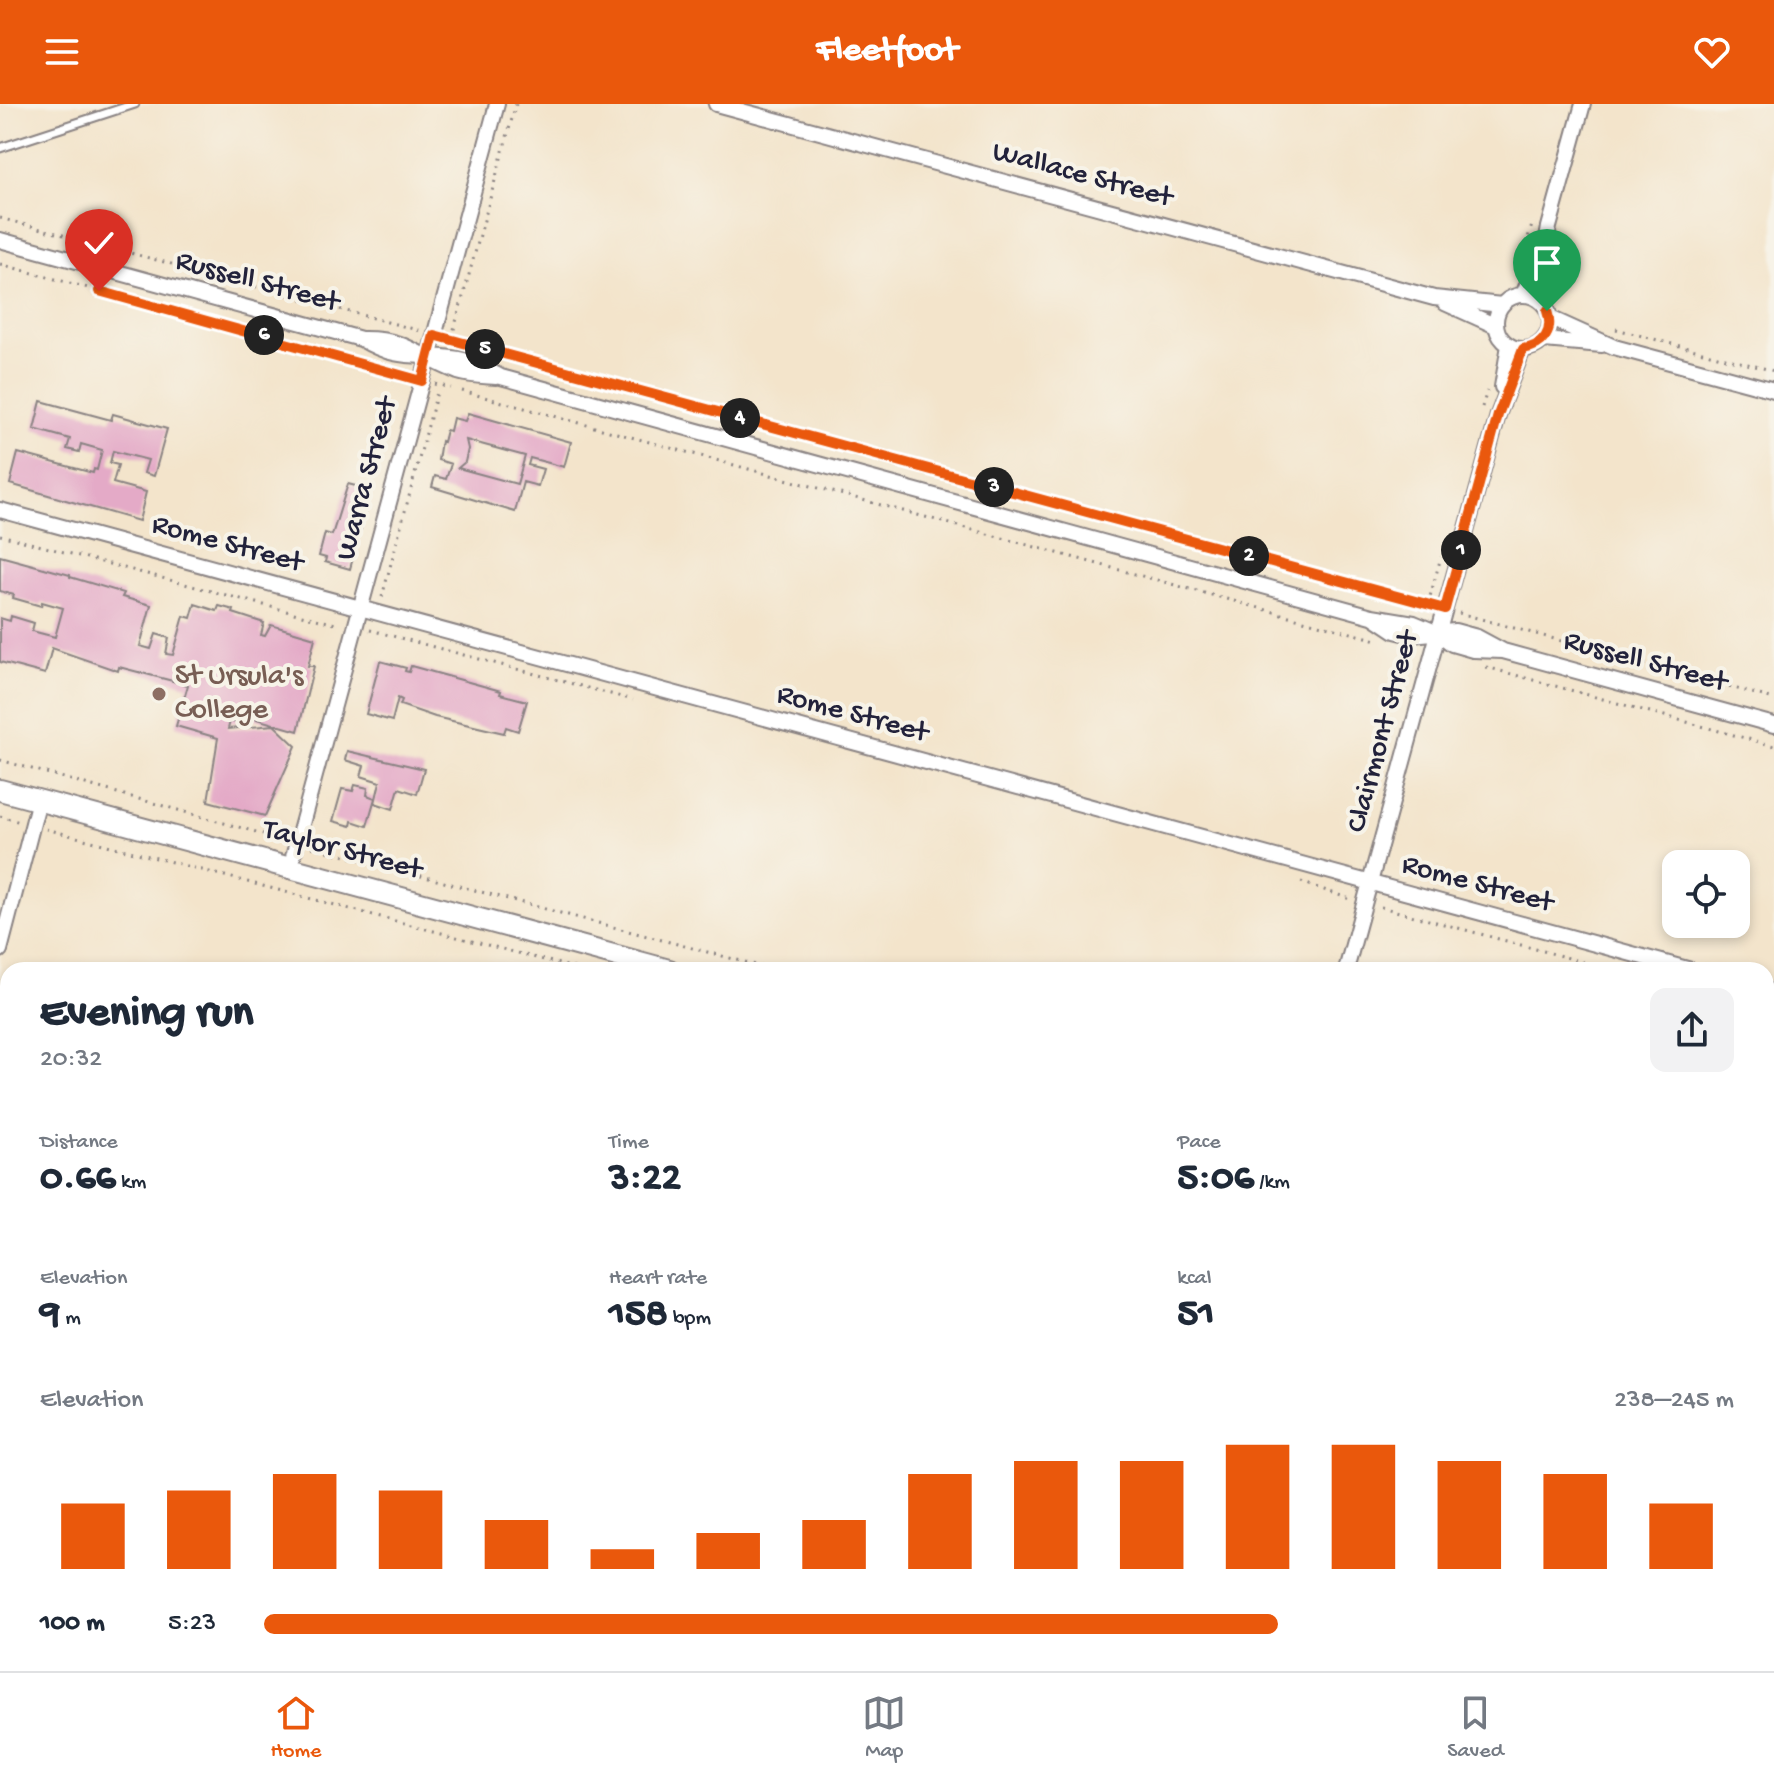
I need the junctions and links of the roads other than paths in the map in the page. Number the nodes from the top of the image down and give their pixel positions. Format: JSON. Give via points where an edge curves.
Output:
{"nodes":[{"id":1,"x":135,"y":104,"type":"edge"},
{"id":2,"x":497,"y":104,"type":"edge"},
{"id":3,"x":716,"y":104,"type":"edge"},
{"id":4,"x":1583,"y":104,"type":"edge"},
{"id":5,"x":0,"y":148,"type":"edge"},
{"id":6,"x":0,"y":240,"type":"edge"},
{"id":7,"x":1530,"y":297,"type":"junction"},
{"id":8,"x":1434,"y":298,"type":"junction"},
{"id":9,"x":1502,"y":305,"type":"junction"},
{"id":10,"x":1550,"y":318,"type":"junction"},
{"id":11,"x":1496,"y":326,"type":"junction"},
{"id":12,"x":1544,"y":340,"type":"junction"},
{"id":13,"x":1516,"y":347,"type":"junction"},
{"id":14,"x":1614,"y":347,"type":"junction"},
{"id":15,"x":428,"y":357,"type":"junction"},
{"id":16,"x":1774,"y":390,"type":"edge"},
{"id":17,"x":0,"y":510,"type":"edge"},
{"id":18,"x":360,"y":608,"type":"junction"},
{"id":19,"x":1438,"y":633,"type":"junction"},
{"id":20,"x":1774,"y":725,"type":"edge"},
{"id":21,"x":0,"y":790,"type":"edge"},
{"id":22,"x":39,"y":800,"type":"junction"},
{"id":23,"x":290,"y":868,"type":"junction"},
{"id":24,"x":1370,"y":883,"type":"junction"},
{"id":25,"x":0,"y":950,"type":"edge"},
{"id":26,"x":639,"y":962,"type":"edge"},
{"id":27,"x":1348,"y":962,"type":"edge"},
{"id":28,"x":1661,"y":962,"type":"edge"}],
"edges":[{"from":1,"to":5,"type":"lane"},
{"from":2,"to":15,"type":"street","name":"Warra Street"},
{"from":3,"to":8,"type":"street","name":"Wallace Street"},
{"from":4,"to":7,"type":"street"},
{"from":6,"to":15,"type":"street","name":"Russell Street","via":[[361,339],[389,353]]},
{"from":7,"to":9,"type":"street","via":[[1515,296]]},
{"from":7,"to":10,"type":"street","via":[[1543,304]]},
{"from":8,"to":9,"type":"street","name":"Wallace Street"},
{"from":8,"to":11,"type":"street","name":"Wallace Street"},
{"from":9,"to":11,"type":"street"},
{"from":10,"to":12,"type":"street"},
{"from":10,"to":14,"type":"street"},
{"from":11,"to":13,"type":"street","via":[[1498,334]]},
{"from":12,"to":13,"type":"street","via":[[1531,348]]},
{"from":12,"to":14,"type":"street"},
{"from":13,"to":19,"type":"street","name":"Clairmont Street"},
{"from":14,"to":16,"type":"street"},
{"from":15,"to":18,"type":"street","name":"Warra Street","via":[[429,382]]},
{"from":15,"to":19,"type":"street","name":"Russell Street","via":[[456,372],[501,377]]},
{"from":17,"to":18,"type":"street","name":"Rome Street"},
{"from":18,"to":23,"type":"street","name":"Warra Street"},
{"from":18,"to":24,"type":"street","name":"Rome Street"},
{"from":19,"to":20,"type":"street","name":"Russell Street","via":[[1466,634],[1503,651]]},
{"from":19,"to":24,"type":"street","name":"Clairmont Street"},
{"from":21,"to":22,"type":"street","name":"Taylor Street"},
{"from":22,"to":23,"type":"street","name":"Taylor Street"},
{"from":22,"to":25,"type":"street"},
{"from":23,"to":26,"type":"street","name":"Taylor Street"},
{"from":24,"to":27,"type":"street","name":"Clairmont Street"},
{"from":24,"to":28,"type":"street","name":"Rome Street"}]}
